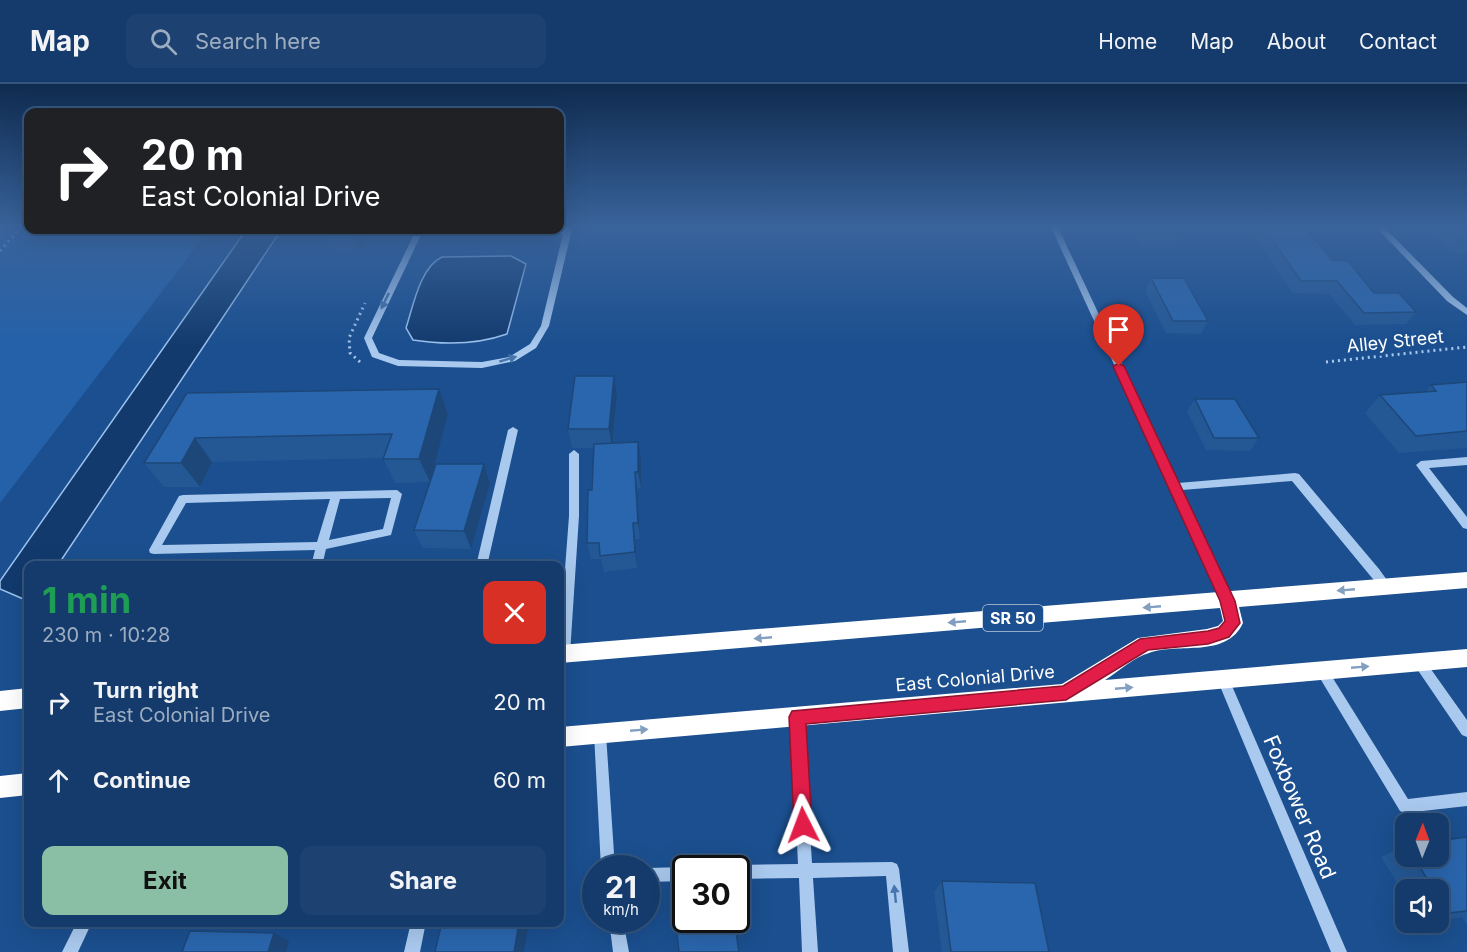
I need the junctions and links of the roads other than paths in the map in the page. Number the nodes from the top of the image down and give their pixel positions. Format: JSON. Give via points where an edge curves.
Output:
{"nodes":[{"id":1,"x":402,"y":266,"type":"edge"},
{"id":2,"x":559,"y":266,"type":"edge"},
{"id":3,"x":1072,"y":266,"type":"edge"},
{"id":4,"x":1417,"y":266,"type":"edge"},
{"id":5,"x":1467,"y":312,"type":"edge"},
{"id":6,"x":513,"y":430,"type":"dead end"},
{"id":7,"x":574,"y":454,"type":"dead end"},
{"id":8,"x":1467,"y":461,"type":"edge"},
{"id":9,"x":1175,"y":487,"type":"junction"},
{"id":10,"x":336,"y":495,"type":"junction"},
{"id":11,"x":1467,"y":525,"type":"edge"},
{"id":12,"x":322,"y":546,"type":"junction"},
{"id":13,"x":318,"y":561,"type":"edge"},
{"id":14,"x":483,"y":561,"type":"edge"},
{"id":15,"x":1467,"y":580,"type":"edge"},
{"id":16,"x":1386,"y":587,"type":"junction"},
{"id":17,"x":1228,"y":601,"type":"junction"},
{"id":18,"x":564,"y":631,"type":"edge"},
{"id":19,"x":564,"y":654,"type":"edge"},
{"id":20,"x":1467,"y":658,"type":"edge"},
{"id":21,"x":1419,"y":662,"type":"junction"},
{"id":22,"x":1322,"y":670,"type":"junction"},
{"id":23,"x":1223,"y":679,"type":"junction"},
{"id":24,"x":1066,"y":693,"type":"junction"},
{"id":25,"x":24,"y":698,"type":"edge"},
{"id":26,"x":0,"y":701,"type":"edge"},
{"id":27,"x":797,"y":717,"type":"junction"},
{"id":28,"x":1467,"y":731,"type":"edge"},
{"id":29,"x":600,"y":734,"type":"junction"},
{"id":30,"x":564,"y":737,"type":"edge"},
{"id":31,"x":24,"y":784,"type":"edge"},
{"id":32,"x":0,"y":787,"type":"edge"},
{"id":33,"x":1467,"y":799,"type":"edge"},
{"id":34,"x":607,"y":855,"type":"edge"},
{"id":35,"x":806,"y":870,"type":"junction"},
{"id":36,"x":750,"y":872,"type":"edge"},
{"id":37,"x":82,"y":927,"type":"edge"},
{"id":38,"x":417,"y":927,"type":"edge"},
{"id":39,"x":618,"y":933,"type":"edge"},
{"id":40,"x":70,"y":952,"type":"edge"},
{"id":41,"x":412,"y":952,"type":"edge"},
{"id":42,"x":621,"y":952,"type":"edge"},
{"id":43,"x":810,"y":952,"type":"edge"},
{"id":44,"x":901,"y":952,"type":"edge"},
{"id":45,"x":1339,"y":952,"type":"edge"}],
"edges":[{"from":1,"to":2,"type":"street","one_way":true,"via":[[368,338],[375,355],[398,363],[482,365],[512,359],[533,346],[545,326]]},
{"from":3,"to":9,"type":"street"},
{"from":4,"to":5,"type":"street"},
{"from":6,"to":14,"type":"street"},
{"from":7,"to":18,"type":"street","via":[[574,516]]},
{"from":8,"to":11,"type":"street","via":[[1421,465]]},
{"from":9,"to":16,"type":"street","via":[[1295,477],[1364,555]]},
{"from":9,"to":17,"type":"street"},
{"from":10,"to":12,"type":"street"},
{"from":10,"to":12,"type":"street","via":[[397,494],[387,532]]},
{"from":10,"to":12,"type":"street","via":[[183,499],[154,549]]},
{"from":12,"to":13,"type":"street"},
{"from":15,"to":16,"type":"highway","number":"SR 50"},
{"from":16,"to":17,"type":"highway","number":"SR 50","one_way":true},
{"from":17,"to":19,"type":"highway","number":"SR 50","one_way":true},
{"from":17,"to":24,"type":"highway","via":[[1233,623],[1224,633],[1145,644]]},
{"from":20,"to":21,"type":"highway","name":"East Colonial Drive"},
{"from":22,"to":21,"type":"highway","name":"East Colonial Drive","one_way":true},
{"from":21,"to":28,"type":"street"},
{"from":22,"to":23,"type":"highway","name":"East Colonial Drive"},
{"from":22,"to":33,"type":"street","via":[[1405,806]]},
{"from":24,"to":23,"type":"highway","name":"East Colonial Drive","one_way":true},
{"from":23,"to":45,"type":"street","name":"Foxbower Road"},
{"from":24,"to":27,"type":"highway","name":"East Colonial Drive"},
{"from":25,"to":26,"type":"highway"},
{"from":29,"to":27,"type":"highway","name":"East Colonial Drive","one_way":true},
{"from":27,"to":35,"type":"street"},
{"from":29,"to":30,"type":"highway","name":"East Colonial Drive"},
{"from":29,"to":34,"type":"street"},
{"from":31,"to":32,"type":"highway"},
{"from":35,"to":36,"type":"street"},
{"from":35,"to":43,"type":"street"},
{"from":44,"to":35,"type":"street","one_way":true,"via":[[892,869]]},
{"from":37,"to":40,"type":"street"},
{"from":38,"to":41,"type":"street"},
{"from":39,"to":42,"type":"street"}]}
